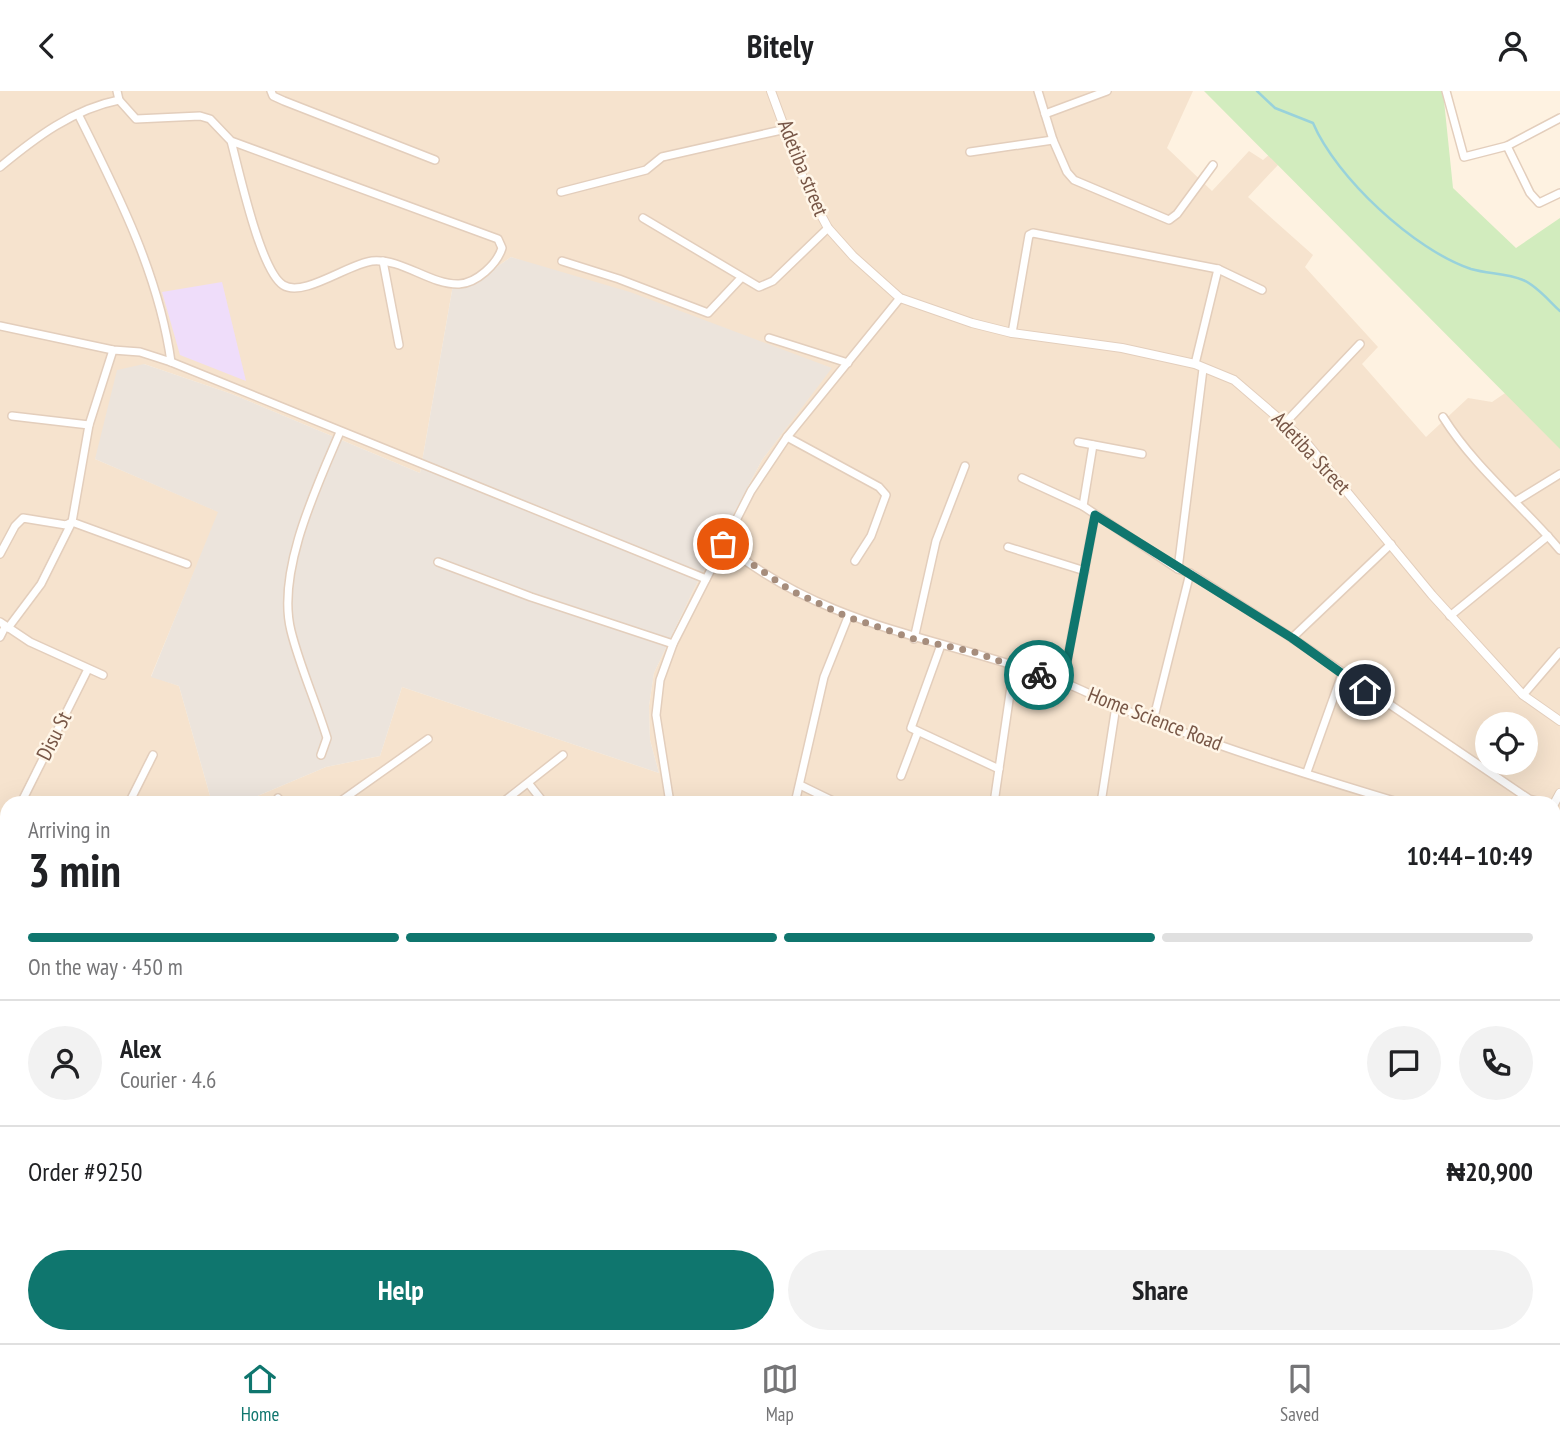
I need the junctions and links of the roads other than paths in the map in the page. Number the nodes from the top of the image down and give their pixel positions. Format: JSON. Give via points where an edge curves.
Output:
{"nodes":[{"id":1,"x":117,"y":91,"type":"edge"},
{"id":2,"x":271,"y":91,"type":"edge"},
{"id":3,"x":771,"y":91,"type":"edge"},
{"id":4,"x":1038,"y":91,"type":"edge"},
{"id":5,"x":1107,"y":91,"type":"edge"},
{"id":6,"x":1447,"y":91,"type":"edge"},
{"id":7,"x":119,"y":100,"type":"junction"},
{"id":8,"x":78,"y":114,"type":"junction"},
{"id":9,"x":1045,"y":114,"type":"junction"},
{"id":10,"x":1560,"y":118,"type":"edge"},
{"id":11,"x":786,"y":129,"type":"junction"},
{"id":12,"x":1053,"y":140,"type":"junction"},
{"id":13,"x":231,"y":141,"type":"junction"},
{"id":14,"x":1507,"y":146,"type":"junction"},
{"id":15,"x":970,"y":152,"type":"dead end"},
{"id":16,"x":435,"y":160,"type":"dead end"},
{"id":17,"x":1213,"y":165,"type":"dead end"},
{"id":18,"x":0,"y":167,"type":"edge"},
{"id":19,"x":561,"y":192,"type":"dead end"},
{"id":20,"x":1560,"y":193,"type":"edge"},
{"id":21,"x":643,"y":218,"type":"dead end"},
{"id":22,"x":828,"y":227,"type":"junction"},
{"id":23,"x":383,"y":261,"type":"junction"},
{"id":24,"x":562,"y":261,"type":"dead end"},
{"id":25,"x":1218,"y":269,"type":"junction"},
{"id":26,"x":741,"y":278,"type":"junction"},
{"id":27,"x":1262,"y":290,"type":"dead end"},
{"id":28,"x":901,"y":298,"type":"junction"},
{"id":29,"x":0,"y":326,"type":"edge"},
{"id":30,"x":1012,"y":333,"type":"junction"},
{"id":31,"x":769,"y":338,"type":"dead end"},
{"id":32,"x":1360,"y":344,"type":"dead end"},
{"id":33,"x":399,"y":345,"type":"dead end"},
{"id":34,"x":113,"y":350,"type":"junction"},
{"id":35,"x":171,"y":362,"type":"junction"},
{"id":36,"x":848,"y":363,"type":"junction"},
{"id":37,"x":1195,"y":364,"type":"junction"},
{"id":38,"x":1203,"y":369,"type":"junction"},
{"id":39,"x":12,"y":416,"type":"dead end"},
{"id":40,"x":1443,"y":417,"type":"dead end"},
{"id":41,"x":1286,"y":422,"type":"junction"},
{"id":42,"x":89,"y":425,"type":"junction"},
{"id":43,"x":340,"y":432,"type":"junction"},
{"id":44,"x":786,"y":437,"type":"junction"},
{"id":45,"x":1078,"y":442,"type":"dead end"},
{"id":46,"x":1093,"y":445,"type":"junction"},
{"id":47,"x":1142,"y":454,"type":"dead end"},
{"id":48,"x":965,"y":466,"type":"dead end"},
{"id":49,"x":1560,"y":474,"type":"edge"},
{"id":50,"x":1022,"y":478,"type":"dead end"},
{"id":51,"x":1516,"y":501,"type":"junction"},
{"id":52,"x":1083,"y":506,"type":"junction"},
{"id":53,"x":1095,"y":515,"type":"junction"},
{"id":54,"x":72,"y":522,"type":"junction"},
{"id":55,"x":1548,"y":536,"type":"junction"},
{"id":56,"x":723,"y":544,"type":"junction"},
{"id":57,"x":1391,"y":544,"type":"junction"},
{"id":58,"x":1008,"y":547,"type":"dead end"},
{"id":59,"x":1560,"y":549,"type":"edge"},
{"id":60,"x":0,"y":554,"type":"edge"},
{"id":61,"x":855,"y":561,"type":"dead end"},
{"id":62,"x":438,"y":562,"type":"dead end"},
{"id":63,"x":187,"y":563,"type":"dead end"},
{"id":64,"x":1178,"y":569,"type":"junction"},
{"id":65,"x":1085,"y":571,"type":"junction"},
{"id":66,"x":1190,"y":573,"type":"junction"},
{"id":67,"x":706,"y":579,"type":"junction"},
{"id":68,"x":1450,"y":616,"type":"junction"},
{"id":69,"x":848,"y":617,"type":"junction"},
{"id":70,"x":4,"y":626,"type":"edge"},
{"id":71,"x":0,"y":637,"type":"edge"},
{"id":72,"x":1292,"y":638,"type":"junction"},
{"id":73,"x":914,"y":639,"type":"junction"},
{"id":74,"x":673,"y":644,"type":"junction"},
{"id":75,"x":941,"y":645,"type":"junction"},
{"id":76,"x":1560,"y":652,"type":"edge"},
{"id":77,"x":1014,"y":666,"type":"junction"},
{"id":78,"x":88,"y":669,"type":"junction"},
{"id":79,"x":1342,"y":674,"type":"junction"},
{"id":80,"x":103,"y":675,"type":"dead end"},
{"id":81,"x":1063,"y":683,"type":"junction"},
{"id":82,"x":1523,"y":695,"type":"junction"},
{"id":83,"x":1116,"y":706,"type":"junction"},
{"id":84,"x":1153,"y":721,"type":"junction"},
{"id":85,"x":1560,"y":721,"type":"edge"},
{"id":86,"x":917,"y":734,"type":"junction"},
{"id":87,"x":428,"y":739,"type":"dead end"},
{"id":88,"x":153,"y":754,"type":"dead end"},
{"id":89,"x":321,"y":755,"type":"dead end"},
{"id":90,"x":563,"y":755,"type":"dead end"},
{"id":91,"x":999,"y":769,"type":"junction"},
{"id":92,"x":1307,"y":772,"type":"junction"},
{"id":93,"x":901,"y":776,"type":"dead end"},
{"id":94,"x":529,"y":784,"type":"junction"},
{"id":95,"x":800,"y":785,"type":"junction"},
{"id":96,"x":24,"y":796,"type":"edge"},
{"id":97,"x":132,"y":796,"type":"edge"},
{"id":98,"x":348,"y":796,"type":"edge"},
{"id":99,"x":512,"y":796,"type":"edge"},
{"id":100,"x":538,"y":796,"type":"edge"},
{"id":101,"x":667,"y":796,"type":"edge"},
{"id":102,"x":797,"y":796,"type":"edge"},
{"id":103,"x":823,"y":796,"type":"edge"},
{"id":104,"x":995,"y":796,"type":"edge"},
{"id":105,"x":1102,"y":796,"type":"edge"},
{"id":106,"x":1380,"y":796,"type":"edge"},
{"id":107,"x":1525,"y":796,"type":"edge"}],
"edges":[{"from":1,"to":7,"type":"street"},
{"from":2,"to":16,"type":"street","via":[[284,101]]},
{"from":3,"to":11,"type":"street","name":"Adetiba street"},
{"from":4,"to":9,"type":"street"},
{"from":5,"to":9,"type":"street"},
{"from":6,"to":14,"type":"street","via":[[1464,157]]},
{"from":7,"to":8,"type":"street","via":[[96,104]]},
{"from":7,"to":13,"type":"street","via":[[136,119],[210,119]]},
{"from":8,"to":18,"type":"street","via":[[43,133]]},
{"from":8,"to":35,"type":"street","via":[[136,239],[158,300]]},
{"from":9,"to":12,"type":"street"},
{"from":10,"to":14,"type":"street"},
{"from":11,"to":19,"type":"street","via":[[662,157],[646,170]]},
{"from":11,"to":22,"type":"street","name":"Adetiba street","via":[[807,189]]},
{"from":12,"to":15,"type":"street"},
{"from":12,"to":17,"type":"street","via":[[1074,180],[1169,220]]},
{"from":13,"to":23,"type":"street","via":[[262,254],[279,283],[302,289],[369,261]]},
{"from":13,"to":23,"type":"street","via":[[498,239],[502,248],[489,268],[458,284]]},
{"from":14,"to":20,"type":"street","via":[[1539,203]]},
{"from":21,"to":26,"type":"street"},
{"from":22,"to":26,"type":"street","via":[[765,286]]},
{"from":22,"to":28,"type":"street","name":"Adetiba street"},
{"from":23,"to":33,"type":"street"},
{"from":24,"to":26,"type":"street","via":[[708,313]]},
{"from":25,"to":27,"type":"street"},
{"from":25,"to":30,"type":"street","via":[[1033,233],[1029,235]]},
{"from":25,"to":37,"type":"street"},
{"from":28,"to":30,"type":"street","name":"Adetiba Street","via":[[947,317]]},
{"from":28,"to":36,"type":"street"},
{"from":29,"to":34,"type":"street"},
{"from":30,"to":37,"type":"street","name":"Adetiba Street","via":[[1112,346]]},
{"from":31,"to":36,"type":"street"},
{"from":32,"to":41,"type":"street"},
{"from":34,"to":35,"type":"street","via":[[140,352]]},
{"from":34,"to":42,"type":"street"},
{"from":35,"to":43,"type":"street"},
{"from":36,"to":44,"type":"street"},
{"from":37,"to":38,"type":"street","name":"Adetiba Street"},
{"from":38,"to":41,"type":"street","name":"Adetiba Street","via":[[1234,380]]},
{"from":38,"to":64,"type":"street"},
{"from":39,"to":42,"type":"street"},
{"from":40,"to":51,"type":"street","via":[[1466,452]]},
{"from":41,"to":57,"type":"street","name":"Adetiba Street"},
{"from":42,"to":54,"type":"street"},
{"from":43,"to":67,"type":"street"},
{"from":43,"to":89,"type":"street","via":[[303,516],[288,598],[290,630],[327,738]]},
{"from":44,"to":56,"type":"street"},
{"from":44,"to":61,"type":"street","via":[[886,495],[871,536]]},
{"from":45,"to":46,"type":"street"},
{"from":46,"to":47,"type":"street"},
{"from":46,"to":52,"type":"street"},
{"from":48,"to":73,"type":"street","via":[[936,541]]},
{"from":49,"to":51,"type":"street"},
{"from":50,"to":52,"type":"street"},
{"from":51,"to":55,"type":"street"},
{"from":52,"to":53,"type":"street"},
{"from":53,"to":64,"type":"street"},
{"from":53,"to":65,"type":"street"},
{"from":54,"to":60,"type":"street","via":[[65,525],[23,518]]},
{"from":54,"to":63,"type":"street"},
{"from":54,"to":70,"type":"street","via":[[41,584]]},
{"from":55,"to":59,"type":"street"},
{"from":55,"to":68,"type":"street"},
{"from":56,"to":67,"type":"street"},
{"from":56,"to":69,"type":"street","name":"Home Science Road","via":[[790,590]]},
{"from":57,"to":68,"type":"street","name":"Adetiba Street"},
{"from":57,"to":72,"type":"street"},
{"from":58,"to":65,"type":"street"},
{"from":62,"to":74,"type":"street"},
{"from":64,"to":66,"type":"street"},
{"from":65,"to":81,"type":"street"},
{"from":66,"to":72,"type":"street"},
{"from":66,"to":84,"type":"street"},
{"from":67,"to":74,"type":"street"},
{"from":68,"to":82,"type":"street","name":"Adetiba Street"},
{"from":69,"to":73,"type":"street","name":"Home Science Road"},
{"from":69,"to":95,"type":"street","via":[[824,677]]},
{"from":70,"to":71,"type":"street"},
{"from":70,"to":78,"type":"street"},
{"from":72,"to":79,"type":"street"},
{"from":73,"to":75,"type":"street","name":"Home Science Road"},
{"from":74,"to":101,"type":"street","via":[[660,680],[656,715]]},
{"from":75,"to":77,"type":"street","name":"Home Science Road"},
{"from":75,"to":86,"type":"street","via":[[912,721]]},
{"from":76,"to":82,"type":"street"},
{"from":77,"to":81,"type":"street","name":"Home Science Road"},
{"from":77,"to":91,"type":"street"},
{"from":78,"to":80,"type":"street"},
{"from":78,"to":96,"type":"street","name":"Disu St"},
{"from":79,"to":92,"type":"street"},
{"from":79,"to":107,"type":"street"},
{"from":81,"to":83,"type":"street","name":"Home Science Road"},
{"from":82,"to":85,"type":"street","name":"Adetiba Street"},
{"from":83,"to":84,"type":"street","name":"Home Science Road"},
{"from":83,"to":105,"type":"street"},
{"from":84,"to":92,"type":"street","name":"Home Science Road"},
{"from":86,"to":91,"type":"street"},
{"from":86,"to":93,"type":"street"},
{"from":87,"to":98,"type":"street"},
{"from":88,"to":97,"type":"street"},
{"from":90,"to":94,"type":"street"},
{"from":91,"to":104,"type":"street"},
{"from":92,"to":106,"type":"street","name":"Home Science Road"},
{"from":94,"to":99,"type":"street"},
{"from":94,"to":100,"type":"street"},
{"from":95,"to":102,"type":"street"},
{"from":95,"to":103,"type":"street"}]}
